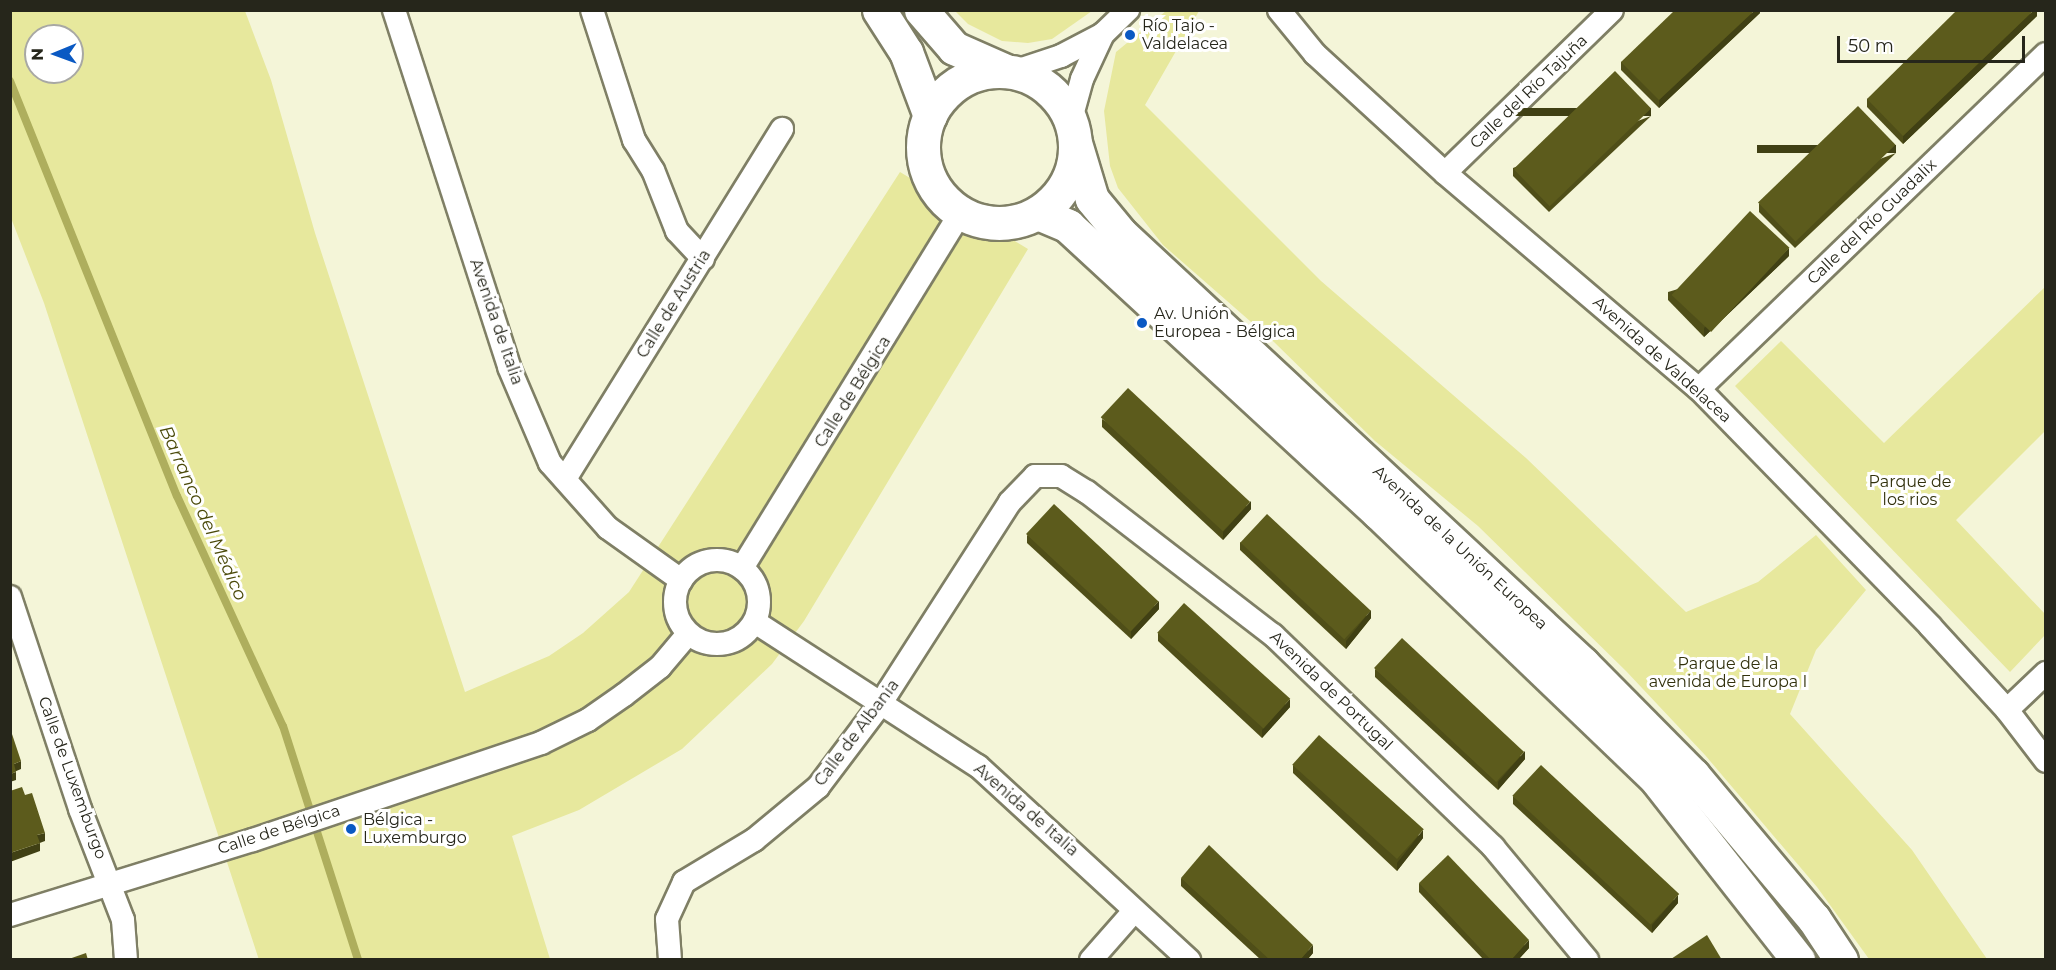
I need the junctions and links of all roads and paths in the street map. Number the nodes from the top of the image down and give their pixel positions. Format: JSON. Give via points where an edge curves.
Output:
{"nodes":[{"id":1,"x":394,"y":10,"type":"edge"},
{"id":2,"x":592,"y":10,"type":"edge"},
{"id":3,"x":879,"y":10,"type":"edge"},
{"id":4,"x":921,"y":10,"type":"edge"},
{"id":5,"x":1128,"y":10,"type":"edge"},
{"id":6,"x":1279,"y":10,"type":"edge"},
{"id":7,"x":1612,"y":10,"type":"edge"},
{"id":8,"x":1103,"y":34,"type":"junction"},
{"id":9,"x":2046,"y":54,"type":"edge"},
{"id":10,"x":1010,"y":71,"type":"junction"},
{"id":11,"x":930,"y":116,"type":"junction"},
{"id":12,"x":782,"y":129,"type":"dead end"},
{"id":13,"x":1073,"y":133,"type":"junction"},
{"id":14,"x":1445,"y":173,"type":"junction"},
{"id":15,"x":960,"y":213,"type":"junction"},
{"id":16,"x":1038,"y":213,"type":"junction"},
{"id":17,"x":703,"y":259,"type":"junction"},
{"id":18,"x":1699,"y":389,"type":"junction"},
{"id":19,"x":1035,"y":476,"type":"joint"},
{"id":20,"x":565,"y":479,"type":"junction"},
{"id":21,"x":742,"y":568,"type":"junction"},
{"id":22,"x":681,"y":580,"type":"junction"},
{"id":23,"x":10,"y":597,"type":"edge"},
{"id":24,"x":755,"y":622,"type":"junction"},
{"id":25,"x":688,"y":634,"type":"junction"},
{"id":26,"x":2046,"y":673,"type":"edge"},
{"id":27,"x":879,"y":706,"type":"junction"},
{"id":28,"x":2007,"y":710,"type":"junction"},
{"id":29,"x":2046,"y":761,"type":"edge"},
{"id":30,"x":111,"y":883,"type":"junction"},
{"id":31,"x":1134,"y":911,"type":"junction"},
{"id":32,"x":10,"y":915,"type":"edge"},
{"id":33,"x":126,"y":960,"type":"edge"},
{"id":34,"x":670,"y":960,"type":"edge"},
{"id":35,"x":1091,"y":960,"type":"edge"},
{"id":36,"x":1189,"y":960,"type":"edge"},
{"id":37,"x":1587,"y":960,"type":"edge"},
{"id":38,"x":1798,"y":960,"type":"edge"},
{"id":39,"x":1841,"y":960,"type":"edge"}],
"edges":[{"from":1,"to":20,"type":"street","name":"Avenida de Italia","via":[[509,367],[550,463]]},
{"from":2,"to":17,"type":"street","via":[[634,140],[652,170],[677,231]]},
{"from":3,"to":11,"type":"main road","via":[[906,52]]},
{"from":4,"to":10,"type":"main road","via":[[954,48]]},
{"from":5,"to":8,"type":"street"},
{"from":6,"to":14,"type":"street","name":"Avenida de Valdelacea","via":[[1315,54]]},
{"from":7,"to":14,"type":"street","name":"Calle del Río Tajuña"},
{"from":8,"to":10,"type":"street","via":[[1054,60]]},
{"from":8,"to":13,"type":"street","via":[[1082,79]]},
{"from":9,"to":18,"type":"street","name":"Calle del Río Guadalix"},
{"from":10,"to":11,"type":"main road","via":[[983,72],[961,81],[942,96]]},
{"from":10,"to":13,"type":"main road","via":[[1044,86],[1057,97]]},
{"from":11,"to":15,"type":"main road","via":[[924,159],[930,180]]},
{"from":12,"to":17,"type":"street","name":"Calle de Austria"},
{"from":13,"to":16,"type":"main road","via":[[1066,185]]},
{"from":13,"to":39,"type":"main road","name":"Avenida de la Unión Europea","via":[[1092,199],[1121,234],[1591,672],[1693,775],[1814,919]]},
{"from":14,"to":18,"type":"street","name":"Avenida de Valdelacea"},
{"from":15,"to":16,"type":"main road","via":[[999,224]]},
{"from":15,"to":21,"type":"street","name":"Calle de Bélgica"},
{"from":16,"to":38,"type":"main road","name":"Avenida de la Unión Europea","via":[[1077,234],[1379,513],[1657,780]]},
{"from":17,"to":20,"type":"street","name":"Calle de Austria"},
{"from":18,"to":28,"type":"street","name":"Avenida de Valdelacea"},
{"from":19,"to":27,"type":"street","name":"Calle de Albania","via":[[1010,502]]},
{"from":19,"to":37,"type":"street","name":"Avenida de Portugal","via":[[1061,476],[1087,492],[1273,636],[1493,847]]},
{"from":20,"to":22,"type":"street","name":"Avenida de Italia","via":[[608,528]]},
{"from":21,"to":22,"type":"street","via":[[728,561],[705,561]]},
{"from":21,"to":24,"type":"street","via":[[759,596]]},
{"from":22,"to":25,"type":"street","via":[[674,600],[677,619]]},
{"from":23,"to":30,"type":"street","name":"Calle de Luxemburgo","via":[[80,809]]},
{"from":24,"to":25,"type":"street","via":[[744,635],[725,645],[702,643]]},
{"from":24,"to":27,"type":"street","name":"Avenida de Italia"},
{"from":25,"to":30,"type":"street","name":"Calle de Bélgica","via":[[660,667],[624,695],[588,720],[541,743],[253,840]]},
{"from":26,"to":28,"type":"street"},
{"from":27,"to":31,"type":"street","name":"Avenida de Italia","via":[[978,766],[1066,843]]},
{"from":27,"to":34,"type":"street","name":"Calle de Albania","via":[[818,787],[754,840],[684,882],[667,919]]},
{"from":28,"to":29,"type":"street","name":"Avenida de Valdelacea"},
{"from":30,"to":32,"type":"street","name":"Calle de Bélgica"},
{"from":30,"to":33,"type":"street","name":"Calle de Luxemburgo","via":[[123,920]]},
{"from":31,"to":35,"type":"street"},
{"from":31,"to":36,"type":"street","name":"Avenida de Italia"}]}
